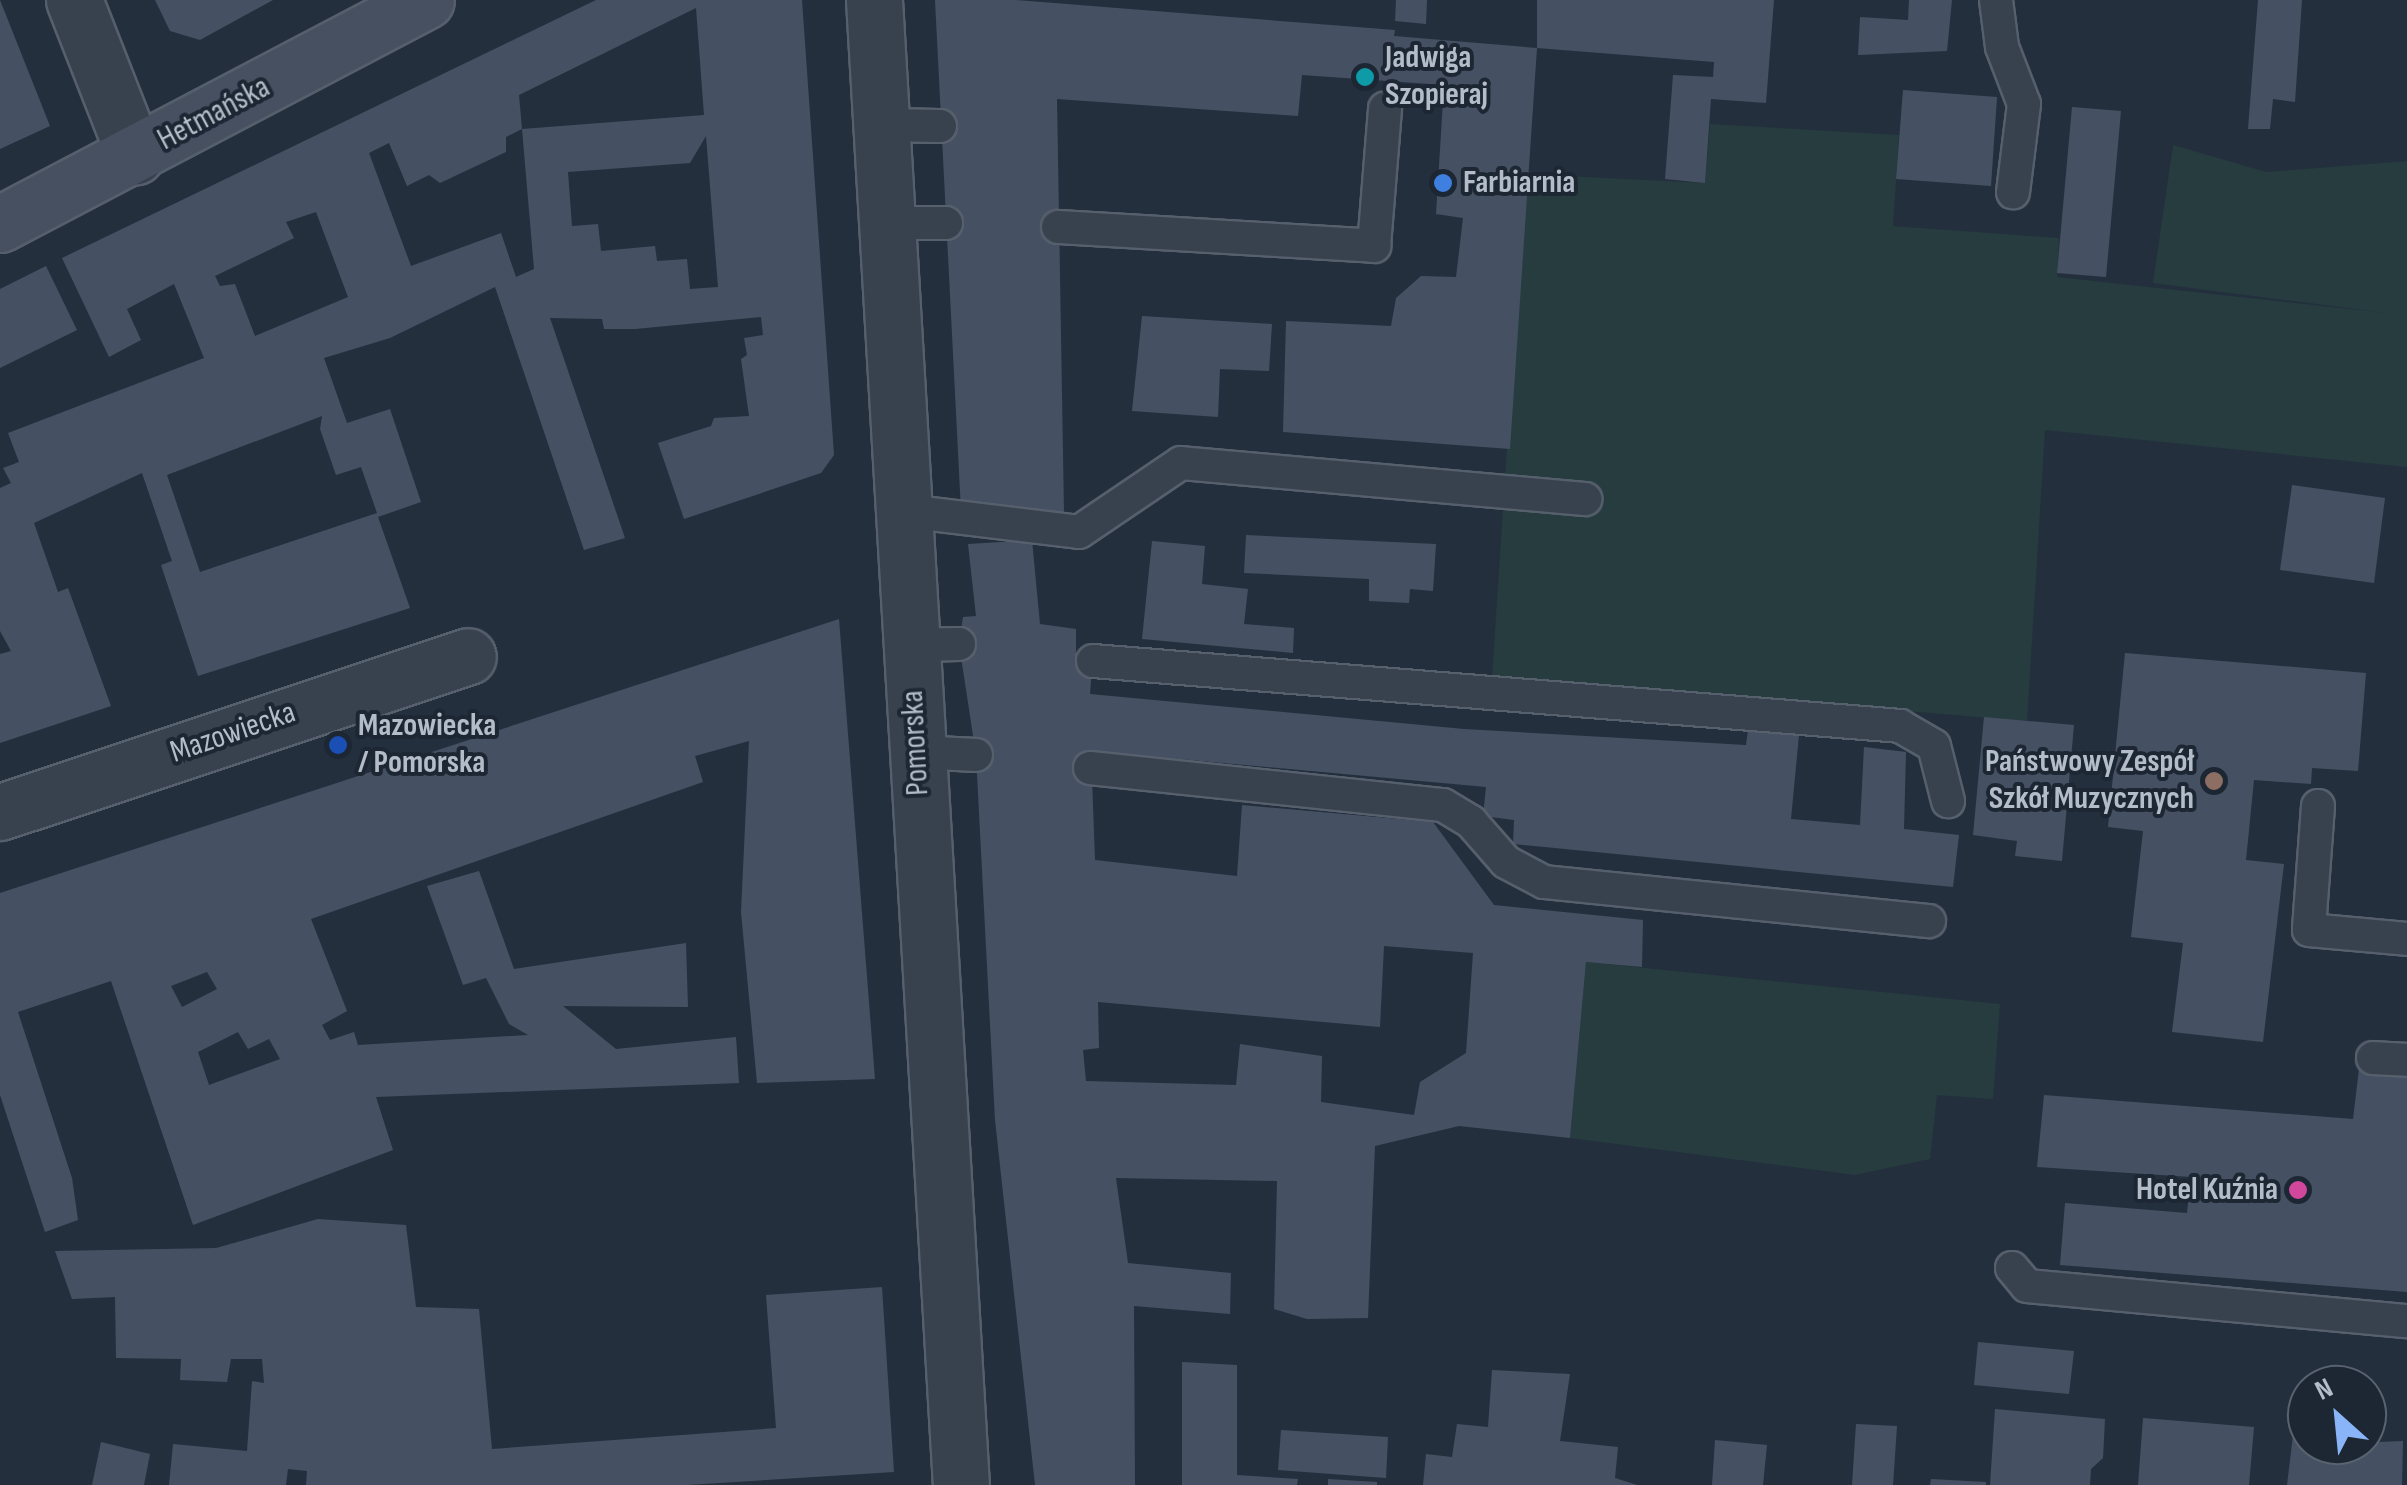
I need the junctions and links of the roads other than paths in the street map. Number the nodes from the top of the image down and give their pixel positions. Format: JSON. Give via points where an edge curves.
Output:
{"nodes":[{"id":1,"x":74,"y":0,"type":"edge"},
{"id":2,"x":426,"y":0,"type":"edge"},
{"id":3,"x":874,"y":0,"type":"edge"},
{"id":4,"x":1996,"y":0,"type":"edge"},
{"id":5,"x":1385,"y":108,"type":"dead end"},
{"id":6,"x":883,"y":126,"type":"junction"},
{"id":7,"x":940,"y":126,"type":"dead end"},
{"id":8,"x":135,"y":156,"type":"junction"},
{"id":9,"x":2014,"y":192,"type":"dead end"},
{"id":10,"x":888,"y":223,"type":"junction"},
{"id":11,"x":0,"y":224,"type":"edge"},
{"id":12,"x":946,"y":224,"type":"dead end"},
{"id":13,"x":1058,"y":227,"type":"dead end"},
{"id":14,"x":1585,"y":499,"type":"dead end"},
{"id":15,"x":906,"y":511,"type":"junction"},
{"id":16,"x":468,"y":656,"type":"dead end"},
{"id":17,"x":1093,"y":661,"type":"dead end"},
{"id":18,"x":917,"y":752,"type":"junction"},
{"id":19,"x":976,"y":755,"type":"dead end"},
{"id":20,"x":1090,"y":768,"type":"dead end"},
{"id":21,"x":1948,"y":801,"type":"dead end"},
{"id":22,"x":2318,"y":806,"type":"dead end"},
{"id":23,"x":0,"y":812,"type":"edge"},
{"id":24,"x":1929,"y":921,"type":"dead end"},
{"id":25,"x":2407,"y":939,"type":"edge"},
{"id":26,"x":2373,"y":1058,"type":"dead end"},
{"id":27,"x":2407,"y":1060,"type":"edge"},
{"id":28,"x":2012,"y":1268,"type":"dead end"},
{"id":29,"x":2407,"y":1321,"type":"edge"},
{"id":30,"x":961,"y":1485,"type":"edge"}],
"edges":[{"from":1,"to":8,"type":"street"},
{"from":2,"to":8,"type":"street","name":"Hetmańska"},
{"from":3,"to":6,"type":"street","name":"Pomorska"},
{"from":4,"to":9,"type":"lane","via":[[2002,47],[2024,104]]},
{"from":5,"to":13,"type":"lane","via":[[1374,246]]},
{"from":6,"to":7,"type":"lane"},
{"from":6,"to":10,"type":"street","name":"Pomorska"},
{"from":8,"to":11,"type":"street","name":"Hetmańska"},
{"from":10,"to":12,"type":"lane"},
{"from":10,"to":15,"type":"street","name":"Pomorska"},
{"from":14,"to":15,"type":"lane","via":[[1181,463],[1079,532]]},
{"from":15,"to":18,"type":"street","name":"Pomorska","via":[[935,644]]},
{"from":16,"to":23,"type":"street","name":"Mazowiecka"},
{"from":17,"to":21,"type":"lane","via":[[1900,726],[1934,746]]},
{"from":18,"to":19,"type":"lane"},
{"from":18,"to":30,"type":"street","name":"Pomorska"},
{"from":20,"to":24,"type":"lane","via":[[1443,805],[1471,822],[1506,862],[1544,882]]},
{"from":22,"to":25,"type":"lane","via":[[2309,930]]},
{"from":26,"to":27,"type":"lane"},
{"from":28,"to":29,"type":"lane","via":[[2026,1286]]}]}
